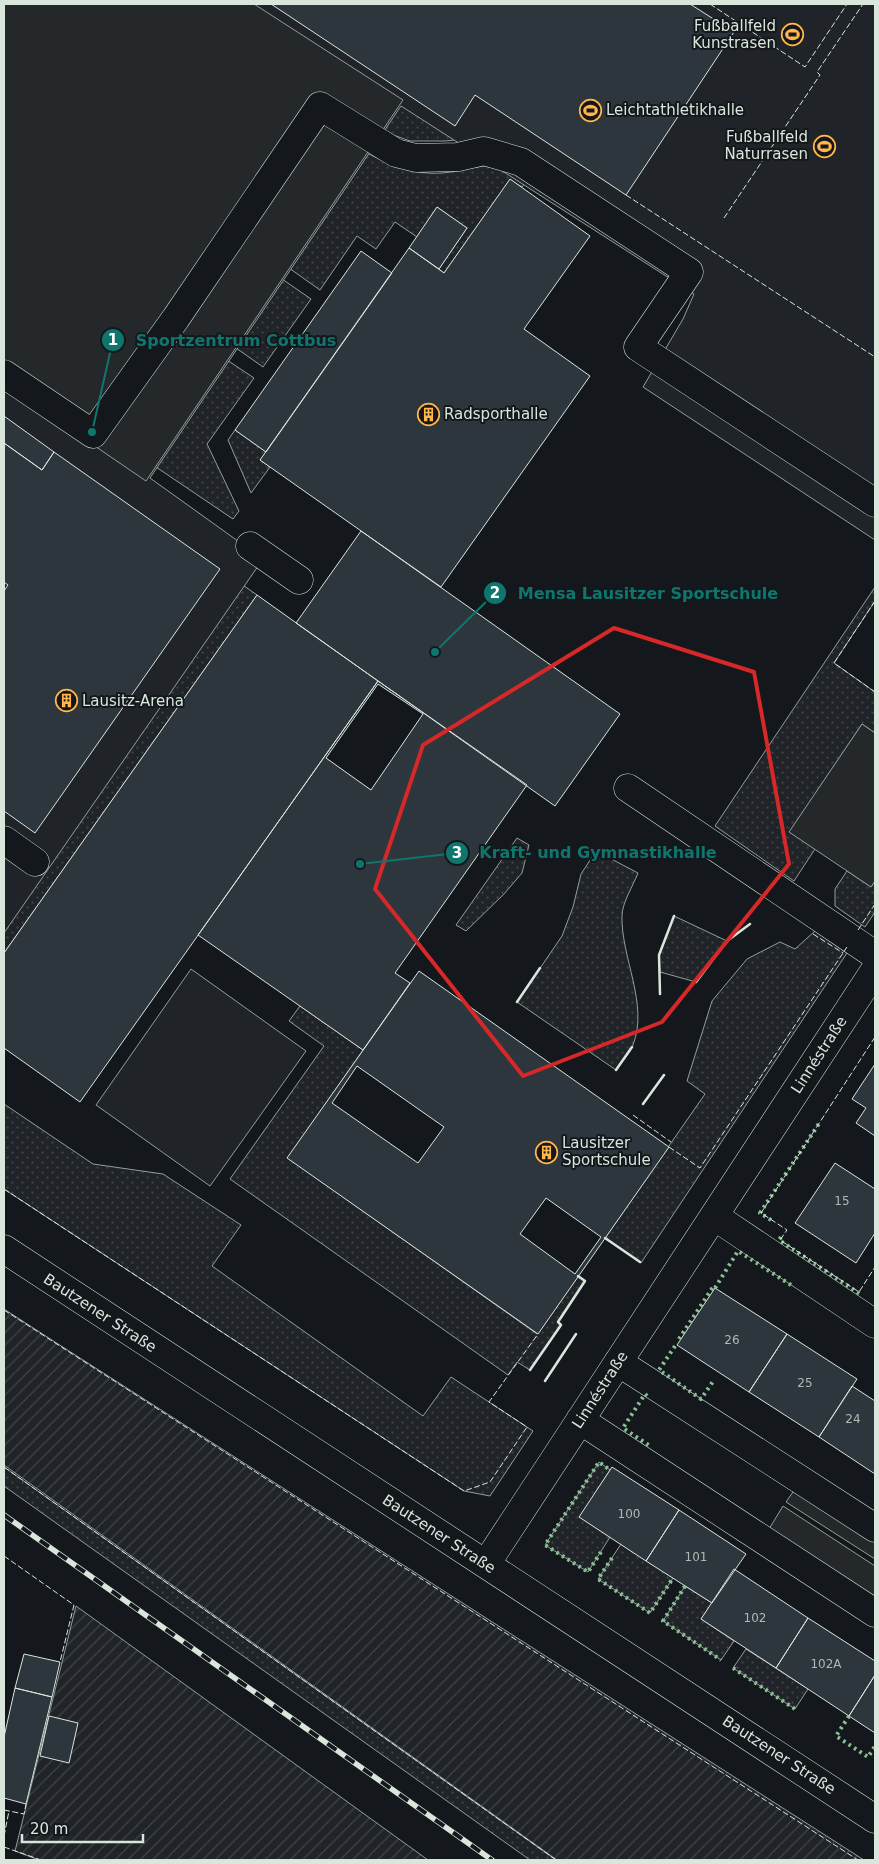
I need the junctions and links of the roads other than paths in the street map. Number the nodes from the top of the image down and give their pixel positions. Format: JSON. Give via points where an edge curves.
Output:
{"nodes":[{"id":1,"x":4,"y":374,"type":"edge"},
{"id":2,"x":875,"y":503,"type":"edge"},
{"id":3,"x":250,"y":546,"type":"dead end"},
{"id":4,"x":299,"y":580,"type":"dead end"},
{"id":5,"x":628,"y":788,"type":"dead end"},
{"id":6,"x":4,"y":840,"type":"edge"},
{"id":7,"x":35,"y":862,"type":"dead end"},
{"id":8,"x":875,"y":955,"type":"edge"},
{"id":9,"x":875,"y":970,"type":"edge"},
{"id":10,"x":714,"y":1216,"type":"junction"},
{"id":11,"x":4,"y":1250,"type":"edge"},
{"id":12,"x":875,"y":1324,"type":"edge"},
{"id":13,"x":618,"y":1362,"type":"junction"},
{"id":14,"x":580,"y":1420,"type":"junction"},
{"id":15,"x":875,"y":1528,"type":"edge"},
{"id":16,"x":486,"y":1564,"type":"junction"},
{"id":17,"x":875,"y":1613,"type":"edge"},
{"id":18,"x":875,"y":1818,"type":"edge"}],
"edges":[{"from":1,"to":2,"type":"street","via":[[93,434],[182,310],[320,106],[396,153],[424,158],[458,157],[484,151],[521,162],[689,272],[638,347]]},
{"from":3,"to":4,"type":"street"},
{"from":5,"to":8,"type":"street"},
{"from":6,"to":7,"type":"street"},
{"from":9,"to":10,"type":"street","name":"Linnéstraße"},
{"from":10,"to":12,"type":"street"},
{"from":10,"to":13,"type":"street","name":"Linnéstraße"},
{"from":11,"to":16,"type":"street","name":"Bautzener Straße"},
{"from":13,"to":14,"type":"street","name":"Linnéstraße"},
{"from":13,"to":15,"type":"street"},
{"from":14,"to":16,"type":"street","name":"Linnéstraße"},
{"from":14,"to":17,"type":"street"},
{"from":16,"to":18,"type":"street","name":"Bautzener Straße"}]}
